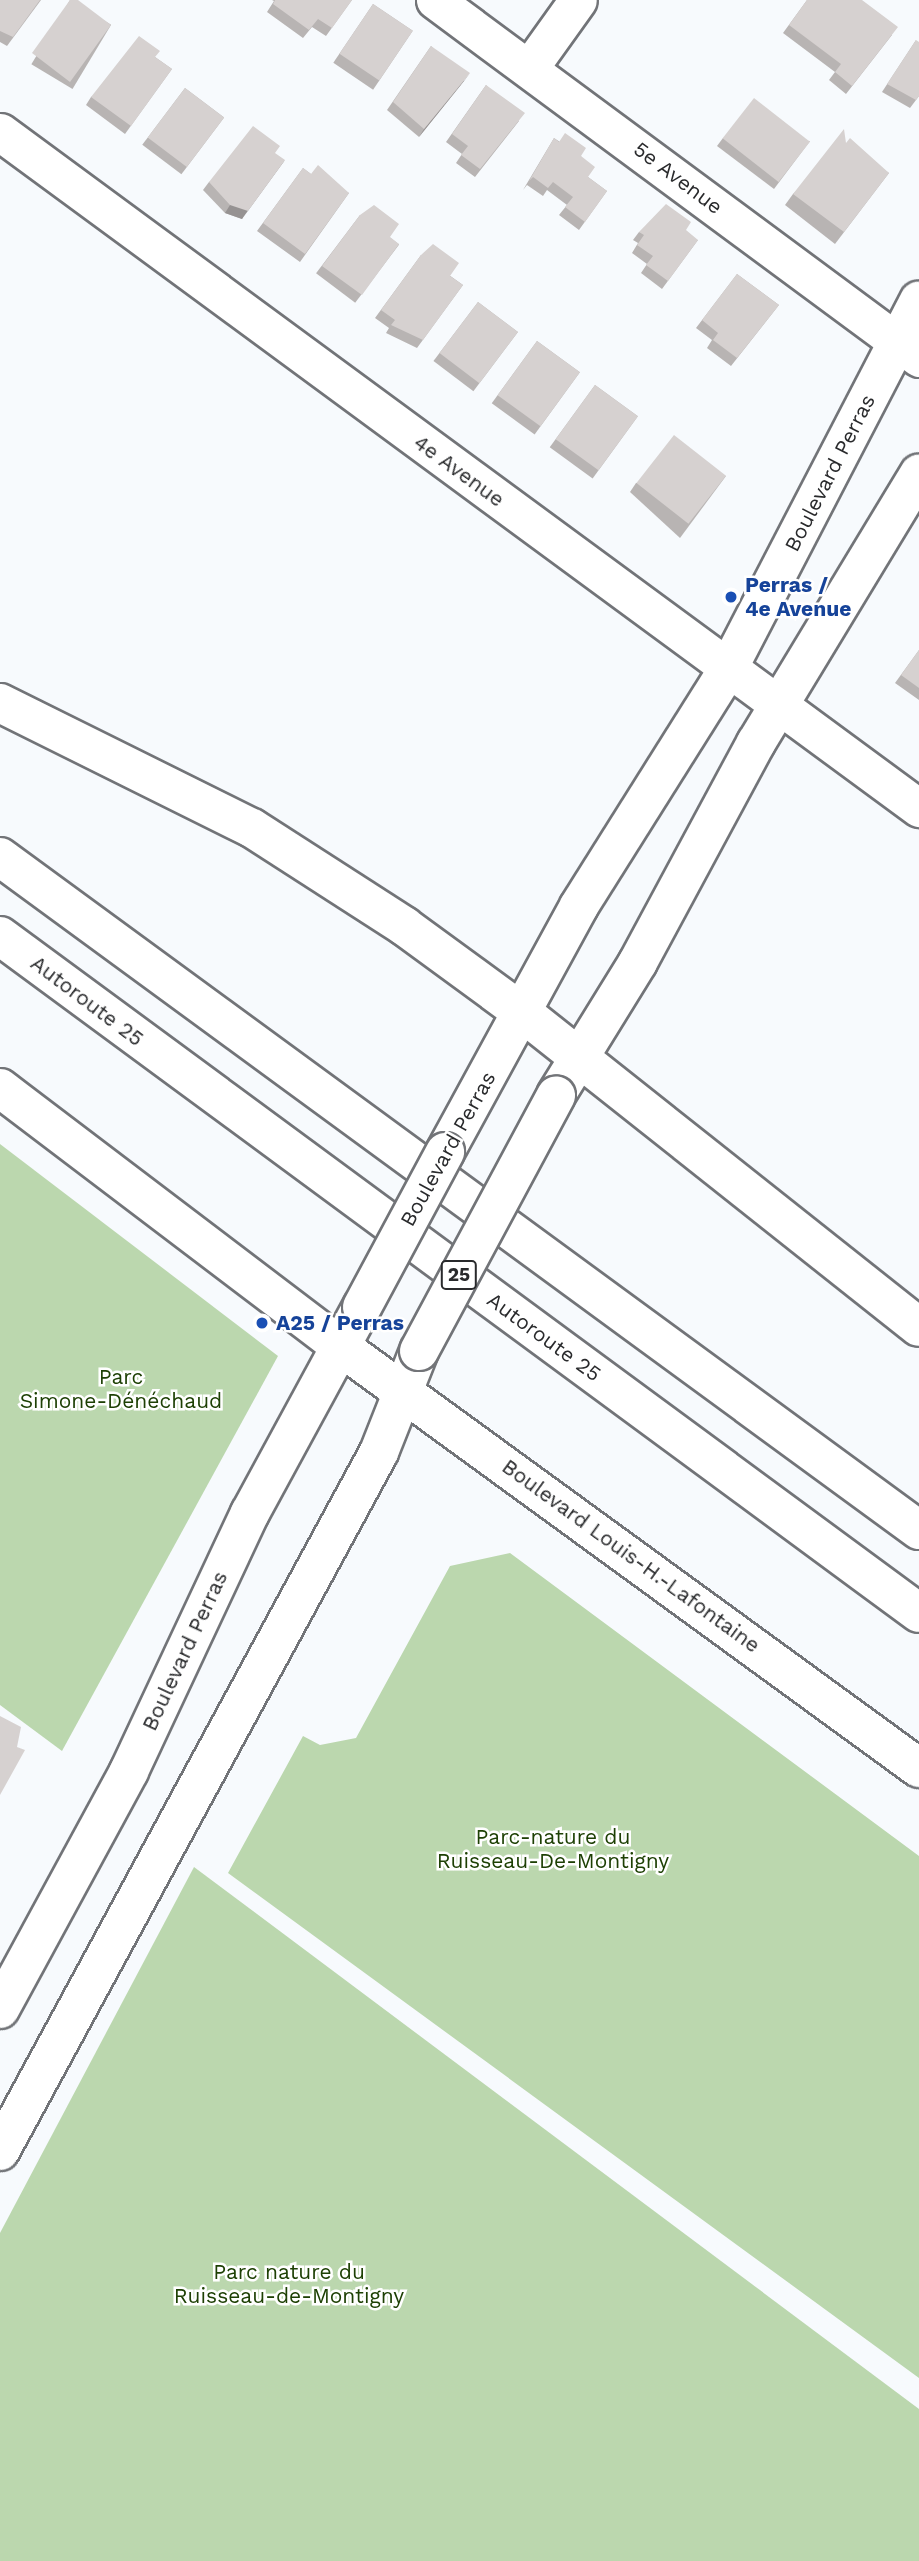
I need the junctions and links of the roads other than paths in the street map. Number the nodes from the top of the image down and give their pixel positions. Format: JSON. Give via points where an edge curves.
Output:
{"nodes":[{"id":1,"x":435,"y":0,"type":"edge"},
{"id":2,"x":578,"y":0,"type":"edge"},
{"id":3,"x":530,"y":67,"type":"junction"},
{"id":4,"x":0,"y":132,"type":"edge"},
{"id":5,"x":919,"y":301,"type":"edge"},
{"id":6,"x":908,"y":351,"type":"edge"},
{"id":7,"x":919,"y":474,"type":"edge"},
{"id":8,"x":728,"y":668,"type":"junction"},
{"id":9,"x":0,"y":703,"type":"edge"},
{"id":10,"x":780,"y":705,"type":"junction"},
{"id":11,"x":919,"y":807,"type":"edge"},
{"id":12,"x":0,"y":857,"type":"edge"},
{"id":13,"x":0,"y":936,"type":"edge"},
{"id":14,"x":523,"y":1013,"type":"junction"},
{"id":15,"x":579,"y":1059,"type":"junction"},
{"id":16,"x":0,"y":1088,"type":"edge"},
{"id":17,"x":919,"y":1327,"type":"edge"},
{"id":18,"x":341,"y":1347,"type":"junction"},
{"id":19,"x":404,"y":1394,"type":"junction"},
{"id":20,"x":919,"y":1530,"type":"edge"},
{"id":21,"x":919,"y":1613,"type":"edge"},
{"id":22,"x":919,"y":1768,"type":"edge"},
{"id":23,"x":0,"y":2009,"type":"edge"},
{"id":24,"x":0,"y":2151,"type":"edge"}],
"edges":[{"from":1,"to":3,"type":"street","name":"5e Avenue"},
{"from":2,"to":3,"type":"street"},
{"from":3,"to":6,"type":"street","name":"5e Avenue"},
{"from":4,"to":8,"type":"street","name":"4e Avenue"},
{"from":5,"to":6,"type":"main road","name":"Boulevard Perras"},
{"from":6,"to":8,"type":"main road","name":"Boulevard Perras"},
{"from":7,"to":10,"type":"main road"},
{"from":8,"to":10,"type":"street","name":"4e Avenue"},
{"from":8,"to":14,"type":"main road","name":"Boulevard Perras","via":[[579,906]]},
{"from":9,"to":14,"type":"main road","via":[[252,828],[369,902]]},
{"from":10,"to":11,"type":"street","name":"4e Avenue"},
{"from":10,"to":15,"type":"main road"},
{"from":12,"to":20,"type":"main road"},
{"from":13,"to":21,"type":"main road","name":"Autoroute 25","number":"25"},
{"from":14,"to":15,"type":"main road"},
{"from":14,"to":18,"type":"main road","name":"Boulevard Perras","bridge":true},
{"from":15,"to":17,"type":"main road"},
{"from":15,"to":19,"type":"main road","bridge":true,"via":[[419,1351]]},
{"from":16,"to":18,"type":"main road","name":"Boulevard Louis-H.-Lafontaine"},
{"from":18,"to":19,"type":"main road","name":"Boulevard Louis-H.-Lafontaine"},
{"from":18,"to":23,"type":"main road","name":"Boulevard Perras","via":[[250,1513],[129,1771]]},
{"from":19,"to":22,"type":"main road","name":"Boulevard Louis-H.-Lafontaine"},
{"from":19,"to":24,"type":"main road"}]}
